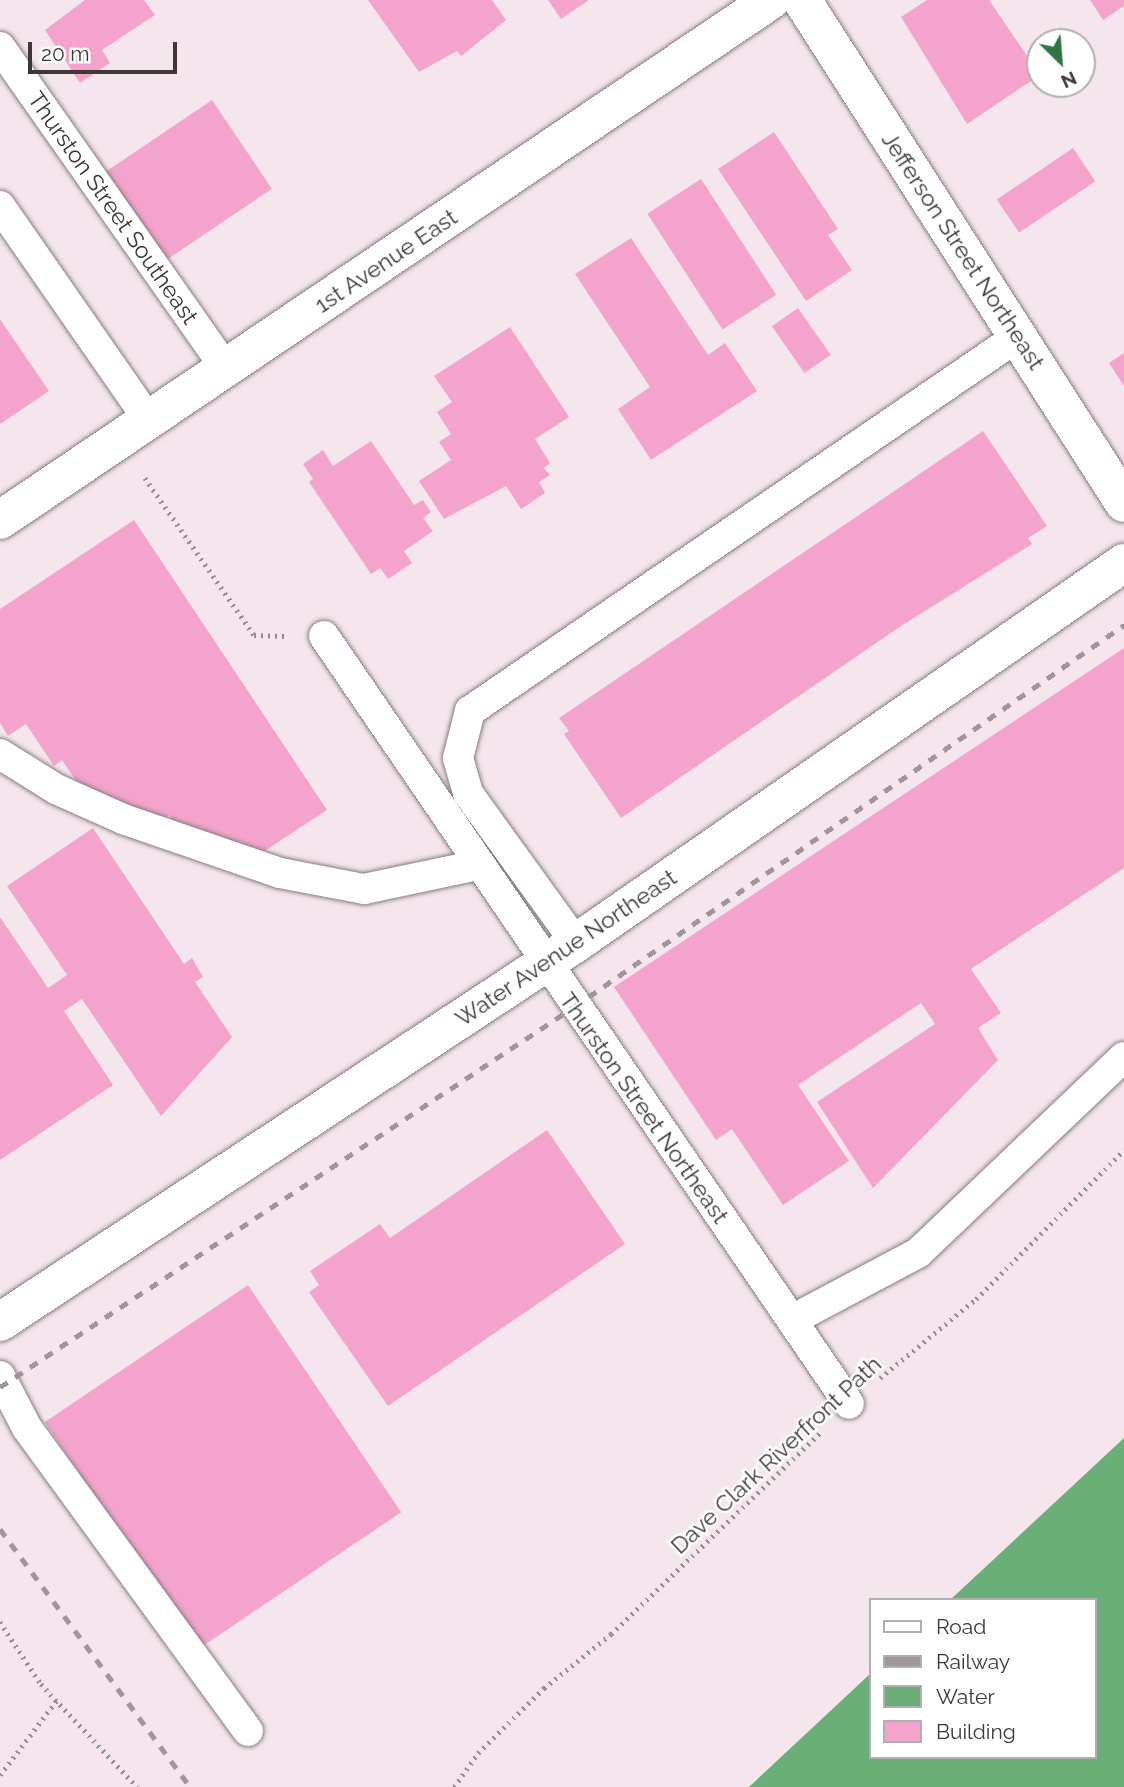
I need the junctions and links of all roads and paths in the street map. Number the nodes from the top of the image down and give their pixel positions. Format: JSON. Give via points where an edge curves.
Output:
{"nodes":[{"id":1,"x":771,"y":0,"type":"edge"},
{"id":2,"x":802,"y":0,"type":"edge"},
{"id":3,"x":0,"y":47,"type":"edge"},
{"id":4,"x":0,"y":206,"type":"edge"},
{"id":5,"x":1017,"y":337,"type":"junction"},
{"id":6,"x":226,"y":369,"type":"junction"},
{"id":7,"x":134,"y":430,"type":"junction"},
{"id":8,"x":1124,"y":503,"type":"edge"},
{"id":9,"x":0,"y":520,"type":"edge"},
{"id":10,"x":1124,"y":564,"type":"edge"},
{"id":11,"x":324,"y":636,"type":"joint"},
{"id":12,"x":0,"y":754,"type":"edge"},
{"id":13,"x":478,"y":865,"type":"junction"},
{"id":14,"x":561,"y":954,"type":"junction"},
{"id":15,"x":1124,"y":1057,"type":"edge"},
{"id":16,"x":1124,"y":1150,"type":"edge"},
{"id":17,"x":792,"y":1320,"type":"junction"},
{"id":18,"x":0,"y":1322,"type":"edge"},
{"id":19,"x":0,"y":1376,"type":"edge"},
{"id":20,"x":849,"y":1404,"type":"junction"},
{"id":21,"x":0,"y":1622,"type":"edge"},
{"id":22,"x":57,"y":1700,"type":"junction"},
{"id":23,"x":248,"y":1731,"type":"dead end"},
{"id":24,"x":0,"y":1775,"type":"edge"},
{"id":25,"x":137,"y":1787,"type":"edge"},
{"id":26,"x":454,"y":1787,"type":"edge"}],
"edges":[{"from":1,"to":6,"type":"street","name":"1st Avenue East"},
{"from":2,"to":5,"type":"street","name":"Jefferson Street Northeast"},
{"from":3,"to":6,"type":"lane","name":"Thurston Street Southeast"},
{"from":4,"to":7,"type":"lane"},
{"from":5,"to":8,"type":"street","name":"Jefferson Street Northeast"},
{"from":5,"to":14,"type":"lane","via":[[470,711],[458,758],[468,793]]},
{"from":6,"to":7,"type":"street","name":"1st Avenue East"},
{"from":7,"to":9,"type":"street","name":"1st Avenue East"},
{"from":7,"to":11,"type":"path","via":[[254,635]]},
{"from":10,"to":14,"type":"street","name":"Water Avenue Northeast"},
{"from":11,"to":13,"type":"lane","name":"Thurston Street Northeast"},
{"from":12,"to":13,"type":"lane","via":[[56,789],[123,819],[280,873],[364,889]]},
{"from":13,"to":14,"type":"lane","name":"Thurston Street Northeast"},
{"from":14,"to":17,"type":"lane","name":"Thurston Street Northeast"},
{"from":14,"to":18,"type":"street","name":"Water Avenue Northeast"},
{"from":15,"to":17,"type":"lane","via":[[918,1253]]},
{"from":16,"to":20,"type":"path","name":"Dave Clark Riverfront Path","via":[[976,1299]]},
{"from":17,"to":20,"type":"lane","name":"Thurston Street Northeast"},
{"from":19,"to":23,"type":"lane","via":[[27,1428]]},
{"from":20,"to":26,"type":"path","name":"Dave Clark Riverfront Path","via":[[719,1534],[544,1688],[478,1753]]},
{"from":21,"to":22,"type":"path"},
{"from":22,"to":24,"type":"path"},
{"from":22,"to":25,"type":"path"}]}
